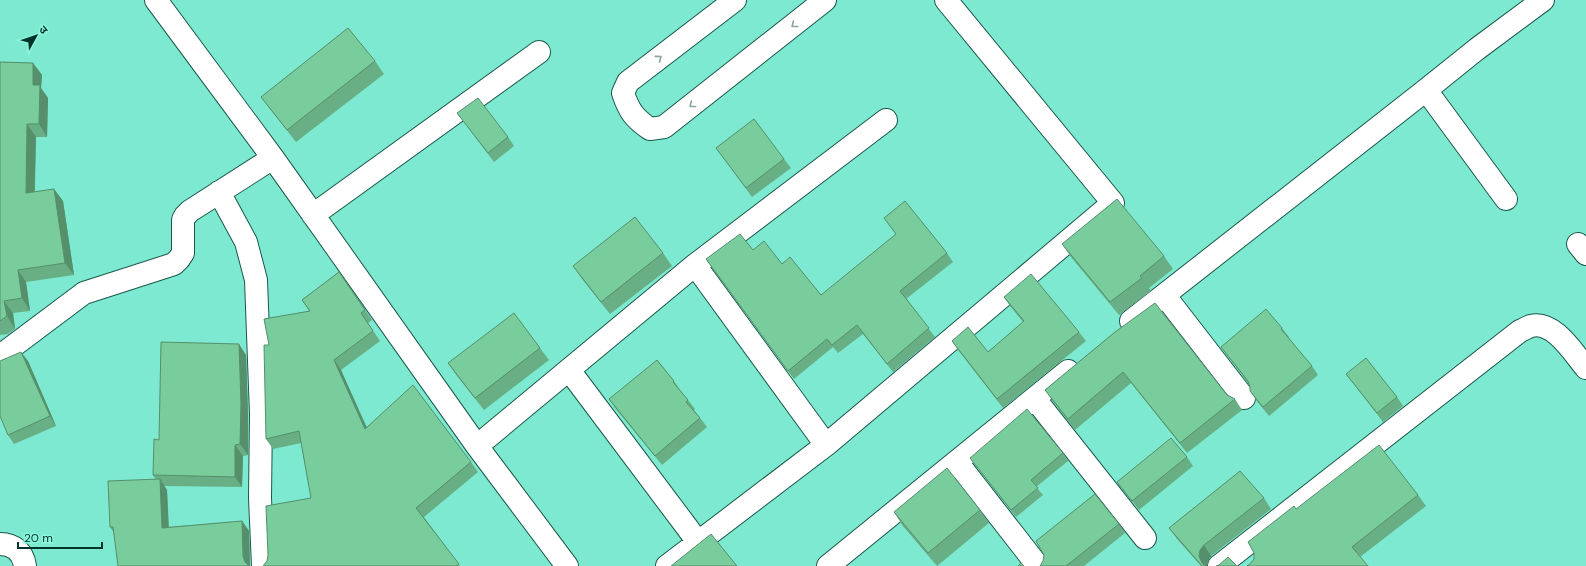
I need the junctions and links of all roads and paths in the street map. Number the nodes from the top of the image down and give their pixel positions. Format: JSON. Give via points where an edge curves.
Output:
{"nodes":[{"id":1,"x":156,"y":0,"type":"edge"},
{"id":2,"x":735,"y":0,"type":"edge"},
{"id":3,"x":825,"y":0,"type":"edge"},
{"id":4,"x":946,"y":0,"type":"edge"},
{"id":5,"x":1543,"y":0,"type":"edge"},
{"id":6,"x":539,"y":52,"type":"dead end"},
{"id":7,"x":1426,"y":90,"type":"junction"},
{"id":8,"x":886,"y":120,"type":"dead end"},
{"id":9,"x":273,"y":158,"type":"junction"},
{"id":10,"x":219,"y":192,"type":"junction"},
{"id":11,"x":1506,"y":199,"type":"dead end"},
{"id":12,"x":314,"y":215,"type":"junction"},
{"id":13,"x":695,"y":265,"type":"junction"},
{"id":14,"x":1165,"y":296,"type":"junction"},
{"id":15,"x":1115,"y":333,"type":"edge"},
{"id":16,"x":0,"y":356,"type":"edge"},
{"id":17,"x":1084,"y":358,"type":"edge"},
{"id":18,"x":1586,"y":368,"type":"edge"},
{"id":19,"x":569,"y":370,"type":"junction"},
{"id":20,"x":1244,"y":398,"type":"dead end"},
{"id":21,"x":1035,"y":399,"type":"junction"},
{"id":22,"x":826,"y":445,"type":"junction"},
{"id":23,"x":477,"y":446,"type":"junction"},
{"id":24,"x":957,"y":462,"type":"junction"},
{"id":25,"x":1145,"y":538,"type":"dead end"},
{"id":26,"x":698,"y":542,"type":"junction"},
{"id":27,"x":0,"y":544,"type":"edge"},
{"id":28,"x":1244,"y":559,"type":"edge"},
{"id":29,"x":25,"y":566,"type":"edge"},
{"id":30,"x":263,"y":566,"type":"edge"},
{"id":31,"x":567,"y":566,"type":"edge"},
{"id":32,"x":667,"y":566,"type":"edge"},
{"id":33,"x":828,"y":566,"type":"edge"},
{"id":34,"x":1038,"y":566,"type":"edge"},
{"id":35,"x":1219,"y":566,"type":"edge"}],
"edges":[{"from":1,"to":9,"type":"street"},
{"from":3,"to":2,"type":"street","one_way":true,"via":[[664,127],[650,129],[637,121],[628,109],[623,93],[628,82]]},
{"from":4,"to":22,"type":"street","via":[[1113,203]]},
{"from":5,"to":7,"type":"street"},
{"from":6,"to":12,"type":"street"},
{"from":7,"to":11,"type":"street"},
{"from":7,"to":14,"type":"street"},
{"from":8,"to":13,"type":"street"},
{"from":9,"to":10,"type":"street"},
{"from":9,"to":12,"type":"street"},
{"from":10,"to":16,"type":"street","via":[[185,216],[183,253],[174,264],[84,292]]},
{"from":10,"to":30,"type":"street","via":[[246,242],[256,280]]},
{"from":12,"to":23,"type":"street"},
{"from":13,"to":19,"type":"street"},
{"from":13,"to":22,"type":"street"},
{"from":14,"to":15,"type":"street"},
{"from":14,"to":20,"type":"street"},
{"from":17,"to":21,"type":"street"},
{"from":18,"to":28,"type":"street","via":[[1559,335],[1546,328],[1533,326],[1520,331]]},
{"from":19,"to":23,"type":"street"},
{"from":19,"to":26,"type":"street"},
{"from":21,"to":24,"type":"street"},
{"from":21,"to":25,"type":"street"},
{"from":22,"to":26,"type":"street"},
{"from":23,"to":31,"type":"street"},
{"from":24,"to":33,"type":"street"},
{"from":24,"to":34,"type":"street"},
{"from":26,"to":32,"type":"street"},
{"from":27,"to":29,"type":"street","via":[[6,544],[20,553]]},
{"from":28,"to":35,"type":"street"}]}
